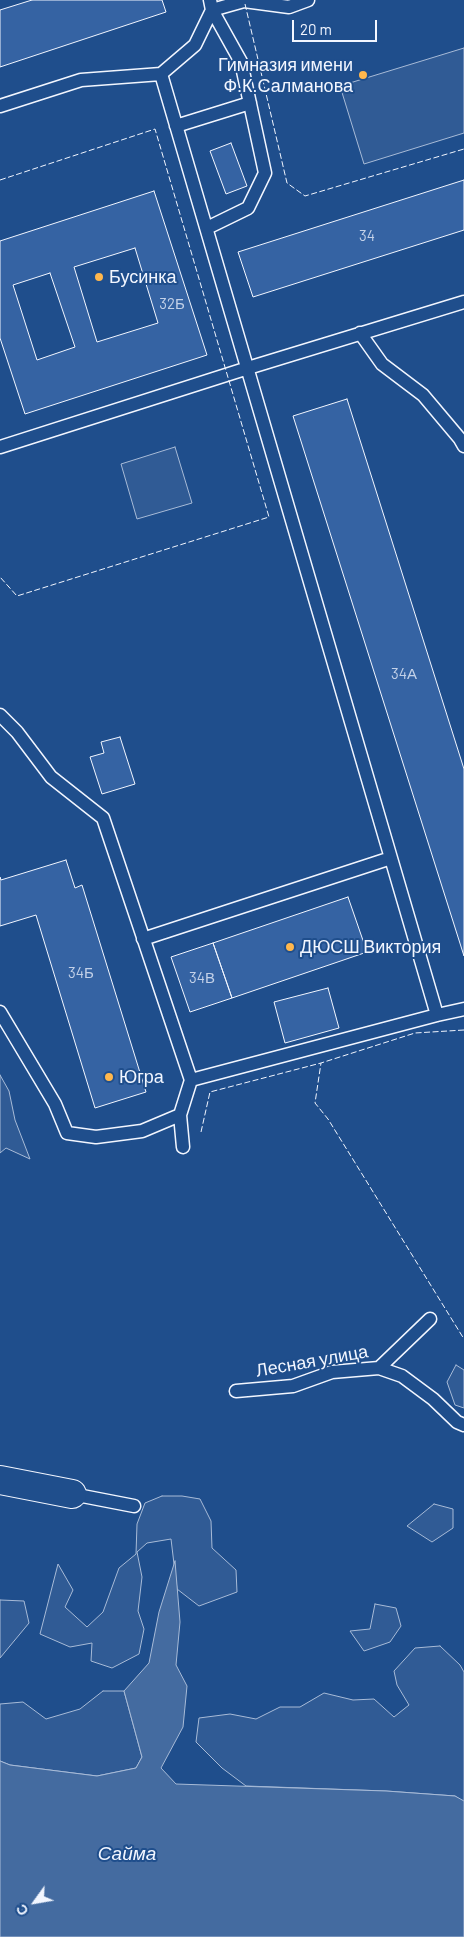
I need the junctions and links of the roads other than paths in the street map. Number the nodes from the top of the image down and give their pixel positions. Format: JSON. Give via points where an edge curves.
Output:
{"nodes":[{"id":1,"x":308,"y":0,"type":"edge"},
{"id":2,"x":211,"y":5,"type":"edge"},
{"id":3,"x":161,"y":74,"type":"junction"},
{"id":4,"x":250,"y":103,"type":"junction"},
{"id":5,"x":0,"y":106,"type":"edge"},
{"id":6,"x":176,"y":126,"type":"junction"},
{"id":7,"x":206,"y":228,"type":"junction"},
{"id":8,"x":464,"y":302,"type":"edge"},
{"id":9,"x":360,"y":333,"type":"junction"},
{"id":10,"x":248,"y":368,"type":"junction"},
{"id":11,"x":463,"y":441,"type":"edge"},
{"id":12,"x":0,"y":447,"type":"edge"},
{"id":13,"x":0,"y":715,"type":"edge"},
{"id":14,"x":392,"y":858,"type":"junction"},
{"id":15,"x":144,"y":939,"type":"junction"},
{"id":16,"x":464,"y":1009,"type":"edge"},
{"id":17,"x":0,"y":1012,"type":"edge"},
{"id":18,"x":437,"y":1015,"type":"junction"},
{"id":19,"x":191,"y":1080,"type":"junction"},
{"id":20,"x":180,"y":1115,"type":"junction"},
{"id":21,"x":183,"y":1147,"type":"dead end"},
{"id":22,"x":430,"y":1319,"type":"dead end"},
{"id":23,"x":379,"y":1368,"type":"junction"},
{"id":24,"x":236,"y":1391,"type":"dead end"},
{"id":25,"x":464,"y":1425,"type":"edge"},
{"id":26,"x":0,"y":1480,"type":"edge"},
{"id":27,"x":72,"y":1494,"type":"joint"},
{"id":28,"x":134,"y":1506,"type":"dead end"}],
"edges":[{"from":1,"to":2,"type":"lane","via":[[289,6],[244,1]]},
{"from":2,"to":3,"type":"lane","via":[[195,44]]},
{"from":2,"to":4,"type":"lane","via":[[241,62]]},
{"from":3,"to":5,"type":"lane","via":[[81,80]]},
{"from":3,"to":6,"type":"lane"},
{"from":4,"to":6,"type":"lane"},
{"from":4,"to":7,"type":"lane","via":[[265,173],[248,208]]},
{"from":6,"to":7,"type":"lane"},
{"from":7,"to":10,"type":"lane"},
{"from":8,"to":9,"type":"lane"},
{"from":9,"to":10,"type":"lane"},
{"from":9,"to":11,"type":"lane","via":[[382,364],[423,394]]},
{"from":10,"to":12,"type":"lane"},
{"from":10,"to":14,"type":"lane"},
{"from":13,"to":15,"type":"lane","via":[[51,777],[103,818]]},
{"from":14,"to":15,"type":"lane"},
{"from":14,"to":18,"type":"lane"},
{"from":15,"to":19,"type":"lane"},
{"from":16,"to":18,"type":"lane"},
{"from":17,"to":20,"type":"lane","via":[[55,1104],[67,1133],[96,1137],[142,1131]]},
{"from":18,"to":19,"type":"lane"},
{"from":19,"to":20,"type":"lane"},
{"from":20,"to":21,"type":"lane"},
{"from":22,"to":23,"type":"lane"},
{"from":23,"to":24,"type":"lane","name":"Лесная улица","via":[[332,1372],[293,1386]]},
{"from":23,"to":25,"type":"lane","name":"Лесная улица","via":[[402,1376]]},
{"from":26,"to":27,"type":"street"},
{"from":27,"to":28,"type":"lane"}]}
